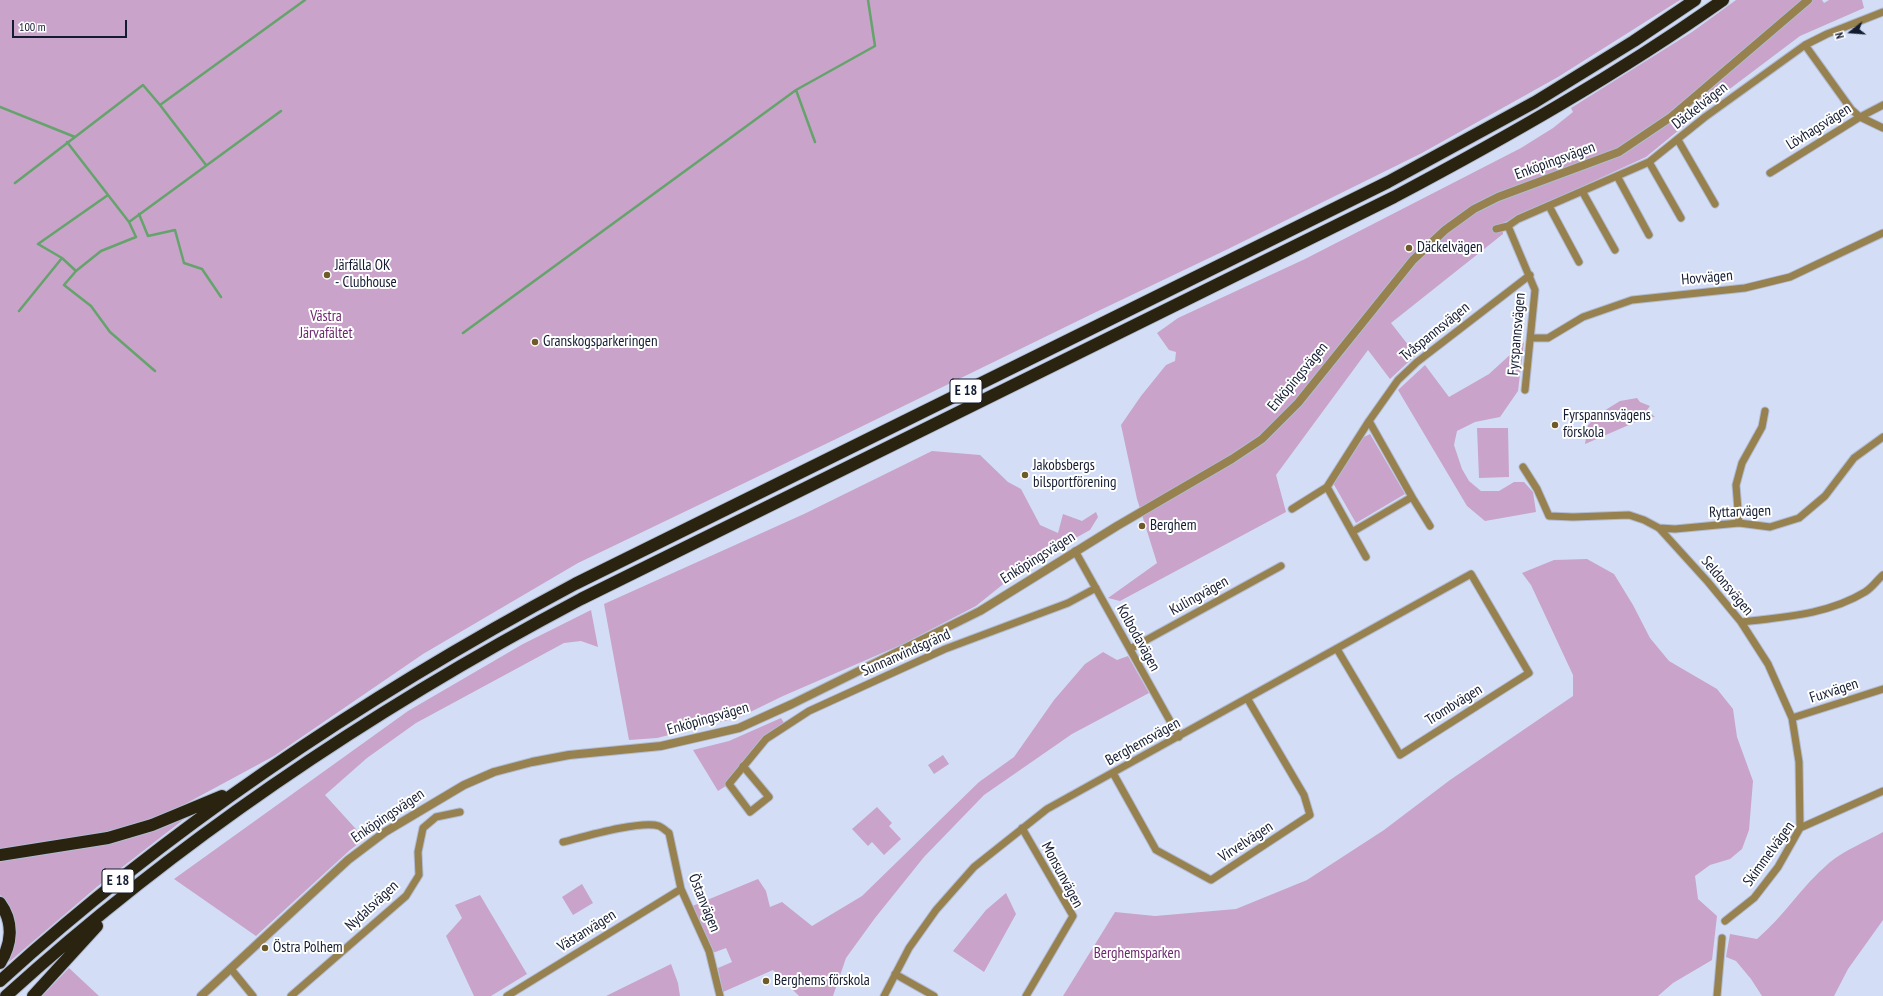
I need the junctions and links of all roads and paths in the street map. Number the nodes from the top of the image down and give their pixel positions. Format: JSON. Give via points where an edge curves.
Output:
{"nodes":[{"id":1,"x":1695,"y":0,"type":"edge"},
{"id":2,"x":1723,"y":0,"type":"edge"},
{"id":3,"x":1808,"y":0,"type":"edge"},
{"id":4,"x":1883,"y":12,"type":"edge"},
{"id":5,"x":1806,"y":45,"type":"junction"},
{"id":6,"x":1883,"y":105,"type":"edge"},
{"id":7,"x":1860,"y":117,"type":"junction"},
{"id":8,"x":1883,"y":128,"type":"edge"},
{"id":9,"x":1678,"y":140,"type":"junction"},
{"id":10,"x":1649,"y":162,"type":"junction"},
{"id":11,"x":1770,"y":173,"type":"dead end"},
{"id":12,"x":1617,"y":176,"type":"junction"},
{"id":13,"x":1582,"y":191,"type":"junction"},
{"id":14,"x":1715,"y":204,"type":"dead end"},
{"id":15,"x":1549,"y":206,"type":"junction"},
{"id":16,"x":1681,"y":218,"type":"dead end"},
{"id":17,"x":1508,"y":226,"type":"junction"},
{"id":18,"x":1496,"y":229,"type":"dead end"},
{"id":19,"x":1883,"y":233,"type":"edge"},
{"id":20,"x":1649,"y":235,"type":"dead end"},
{"id":21,"x":1615,"y":250,"type":"dead end"},
{"id":22,"x":1579,"y":262,"type":"dead end"},
{"id":23,"x":1530,"y":275,"type":"junction"},
{"id":24,"x":1531,"y":338,"type":"junction"},
{"id":25,"x":1525,"y":390,"type":"dead end"},
{"id":26,"x":1765,"y":411,"type":"dead end"},
{"id":27,"x":1369,"y":422,"type":"junction"},
{"id":28,"x":1883,"y":437,"type":"edge"},
{"id":29,"x":1523,"y":467,"type":"dead end"},
{"id":30,"x":1327,"y":487,"type":"junction"},
{"id":31,"x":1412,"y":497,"type":"junction"},
{"id":32,"x":1292,"y":509,"type":"dead end"},
{"id":33,"x":1739,"y":523,"type":"junction"},
{"id":34,"x":1430,"y":526,"type":"dead end"},
{"id":35,"x":1659,"y":528,"type":"junction"},
{"id":36,"x":1352,"y":532,"type":"junction"},
{"id":37,"x":1075,"y":551,"type":"junction"},
{"id":38,"x":1366,"y":558,"type":"dead end"},
{"id":39,"x":1281,"y":566,"type":"dead end"},
{"id":40,"x":1471,"y":574,"type":"joint"},
{"id":41,"x":1883,"y":575,"type":"edge"},
{"id":42,"x":1096,"y":588,"type":"junction"},
{"id":43,"x":1741,"y":622,"type":"junction"},
{"id":44,"x":1130,"y":649,"type":"junction"},
{"id":45,"x":1338,"y":649,"type":"junction"},
{"id":46,"x":1883,"y":689,"type":"edge"},
{"id":47,"x":1247,"y":698,"type":"junction"},
{"id":48,"x":1792,"y":718,"type":"junction"},
{"id":49,"x":1179,"y":737,"type":"junction"},
{"id":50,"x":743,"y":766,"type":"junction"},
{"id":51,"x":1113,"y":774,"type":"junction"},
{"id":52,"x":241,"y":788,"type":"junction"},
{"id":53,"x":1883,"y":791,"type":"edge"},
{"id":54,"x":460,"y":812,"type":"dead end"},
{"id":55,"x":1022,"y":828,"type":"junction"},
{"id":56,"x":1800,"y":828,"type":"junction"},
{"id":57,"x":563,"y":842,"type":"dead end"},
{"id":58,"x":0,"y":856,"type":"edge"},
{"id":59,"x":681,"y":889,"type":"junction"},
{"id":60,"x":126,"y":895,"type":"junction"},
{"id":61,"x":0,"y":903,"type":"edge"},
{"id":62,"x":1725,"y":921,"type":"dead end"},
{"id":63,"x":1722,"y":938,"type":"dead end"},
{"id":64,"x":0,"y":963,"type":"edge"},
{"id":65,"x":231,"y":969,"type":"junction"},
{"id":66,"x":895,"y":974,"type":"junction"},
{"id":67,"x":0,"y":981,"type":"edge"},
{"id":68,"x":6,"y":996,"type":"edge"},
{"id":69,"x":33,"y":996,"type":"edge"},
{"id":70,"x":201,"y":996,"type":"edge"},
{"id":71,"x":253,"y":996,"type":"edge"},
{"id":72,"x":291,"y":996,"type":"edge"},
{"id":73,"x":507,"y":996,"type":"edge"},
{"id":74,"x":720,"y":996,"type":"edge"},
{"id":75,"x":884,"y":996,"type":"edge"},
{"id":76,"x":934,"y":996,"type":"edge"},
{"id":77,"x":1026,"y":996,"type":"edge"},
{"id":78,"x":1717,"y":996,"type":"edge"}],
"edges":[{"from":1,"to":52,"type":"highway","number":"E 18","via":[[1622,49],[1535,102],[1388,182],[522,612],[466,643],[358,710]]},
{"from":2,"to":60,"type":"highway","number":"E 18","via":[[1594,85],[1457,164],[528,627],[420,690],[312,759],[251,800]]},
{"from":3,"to":37,"type":"street","name":"Enköpingsvägen","via":[[1671,117],[1625,148],[1594,163],[1498,197],[1474,209],[1445,230],[1413,260],[1298,403],[1262,439]]},
{"from":4,"to":5,"type":"street","name":"Däckelvägen"},
{"from":5,"to":7,"type":"street","via":[[1851,109]]},
{"from":5,"to":9,"type":"street","name":"Däckelvägen","via":[[1712,112]]},
{"from":6,"to":7,"type":"street","name":"Lövhagsvägen"},
{"from":7,"to":8,"type":"street"},
{"from":7,"to":11,"type":"street","name":"Lövhagsvägen"},
{"from":9,"to":10,"type":"street","name":"Däckelvägen"},
{"from":9,"to":14,"type":"street"},
{"from":10,"to":12,"type":"street","name":"Däckelvägen"},
{"from":10,"to":16,"type":"street"},
{"from":12,"to":13,"type":"street","name":"Däckelvägen"},
{"from":12,"to":20,"type":"street"},
{"from":13,"to":15,"type":"street","name":"Däckelvägen"},
{"from":13,"to":21,"type":"street"},
{"from":15,"to":17,"type":"street","name":"Däckelvägen"},
{"from":15,"to":22,"type":"street"},
{"from":17,"to":18,"type":"street"},
{"from":17,"to":23,"type":"street","name":"Fyrspannsvägen"},
{"from":19,"to":24,"type":"street","name":"Hovvägen","via":[[1790,277],[1744,288],[1632,300],[1583,317],[1548,338]]},
{"from":23,"to":24,"type":"street","name":"Fyrspannsvägen","via":[[1535,290]]},
{"from":23,"to":27,"type":"street","name":"Tvåspannsvägen","via":[[1417,362],[1398,380]]},
{"from":24,"to":25,"type":"street","name":"Fyrspannsvägen"},
{"from":26,"to":33,"type":"street","via":[[1762,428],[1742,463],[1736,485]]},
{"from":27,"to":30,"type":"street","name":"Tvåspannsvägen"},
{"from":27,"to":31,"type":"street"},
{"from":28,"to":33,"type":"street","name":"Ryttarvägen","via":[[1854,458],[1824,496],[1799,518],[1770,527]]},
{"from":29,"to":35,"type":"street","name":"Seldonsvägen","via":[[1537,489],[1549,516],[1629,515]]},
{"from":30,"to":32,"type":"street","name":"Tvåspannsvägen"},
{"from":30,"to":36,"type":"street"},
{"from":31,"to":34,"type":"street"},
{"from":31,"to":36,"type":"street"},
{"from":33,"to":35,"type":"street","name":"Ryttarvägen"},
{"from":35,"to":43,"type":"street","name":"Seldonsvägen"},
{"from":36,"to":38,"type":"street"},
{"from":37,"to":42,"type":"street","name":"Kolbodavägen"},
{"from":37,"to":65,"type":"street","name":"Enköpingsvägen","via":[[980,611],[739,728],[661,746],[569,755],[532,762],[494,772],[464,785],[385,832],[348,860]]},
{"from":39,"to":44,"type":"street","name":"Kulingvägen"},
{"from":40,"to":45,"type":"street","name":"Berghemsvägen"},
{"from":40,"to":45,"type":"street","name":"Trombvägen","via":[[1529,673],[1400,755]]},
{"from":41,"to":43,"type":"street","via":[[1866,591],[1842,603],[1807,614]]},
{"from":42,"to":44,"type":"street","name":"Kolbodavägen"},
{"from":42,"to":50,"type":"street","name":"Sunnanvindsgränd","via":[[1068,603],[945,649],[809,711],[766,739]]},
{"from":43,"to":48,"type":"street","name":"Seldonsvägen","via":[[1768,664]]},
{"from":44,"to":49,"type":"street","name":"Kolbodavägen"},
{"from":45,"to":47,"type":"street","name":"Berghemsvägen"},
{"from":46,"to":48,"type":"street","name":"Fuxvägen"},
{"from":47,"to":49,"type":"street","name":"Berghemsvägen"},
{"from":47,"to":51,"type":"street","name":"Virvelvägen","via":[[1304,795],[1310,815],[1211,880],[1156,850]]},
{"from":48,"to":56,"type":"street","name":"Seldonsvägen","via":[[1799,762]]},
{"from":49,"to":51,"type":"street","name":"Berghemsvägen"},
{"from":50,"to":50,"type":"street","name":"Sunnanvindsgränd","via":[[729,784],[750,812],[769,797]]},
{"from":51,"to":55,"type":"street","name":"Berghemsvägen","via":[[1047,809]]},
{"from":52,"to":58,"type":"highway","via":[[152,825],[108,838]]},
{"from":52,"to":67,"type":"highway","number":"E 18","via":[[116,882]]},
{"from":53,"to":56,"type":"street","name":"Skimmelvägen"},
{"from":54,"to":72,"type":"street","name":"Nydalsvägen","via":[[436,817],[423,828],[418,852],[419,875],[406,896]]},
{"from":55,"to":66,"type":"street","name":"Berghemsvägen","via":[[974,867],[936,910],[909,948]]},
{"from":55,"to":77,"type":"street","name":"Monsunvägen","via":[[1073,916]]},
{"from":56,"to":62,"type":"street","name":"Skimmelvägen","via":[[1778,867],[1754,898]]},
{"from":57,"to":59,"type":"street","name":"Östanvägen","via":[[616,829],[658,826],[669,833]]},
{"from":59,"to":73,"type":"street","name":"Västanvägen"},
{"from":59,"to":74,"type":"street","name":"Östanvägen","via":[[709,951]]},
{"from":60,"to":68,"type":"highway","number":"E 18"},
{"from":60,"to":69,"type":"highway"},
{"from":61,"to":64,"type":"highway","via":[[11,928],[9,945]]},
{"from":63,"to":78,"type":"street"},
{"from":65,"to":70,"type":"street","name":"Enköpingsvägen"},
{"from":65,"to":71,"type":"street"},
{"from":66,"to":75,"type":"street","name":"Berghemsvägen"},
{"from":66,"to":76,"type":"street"}]}
